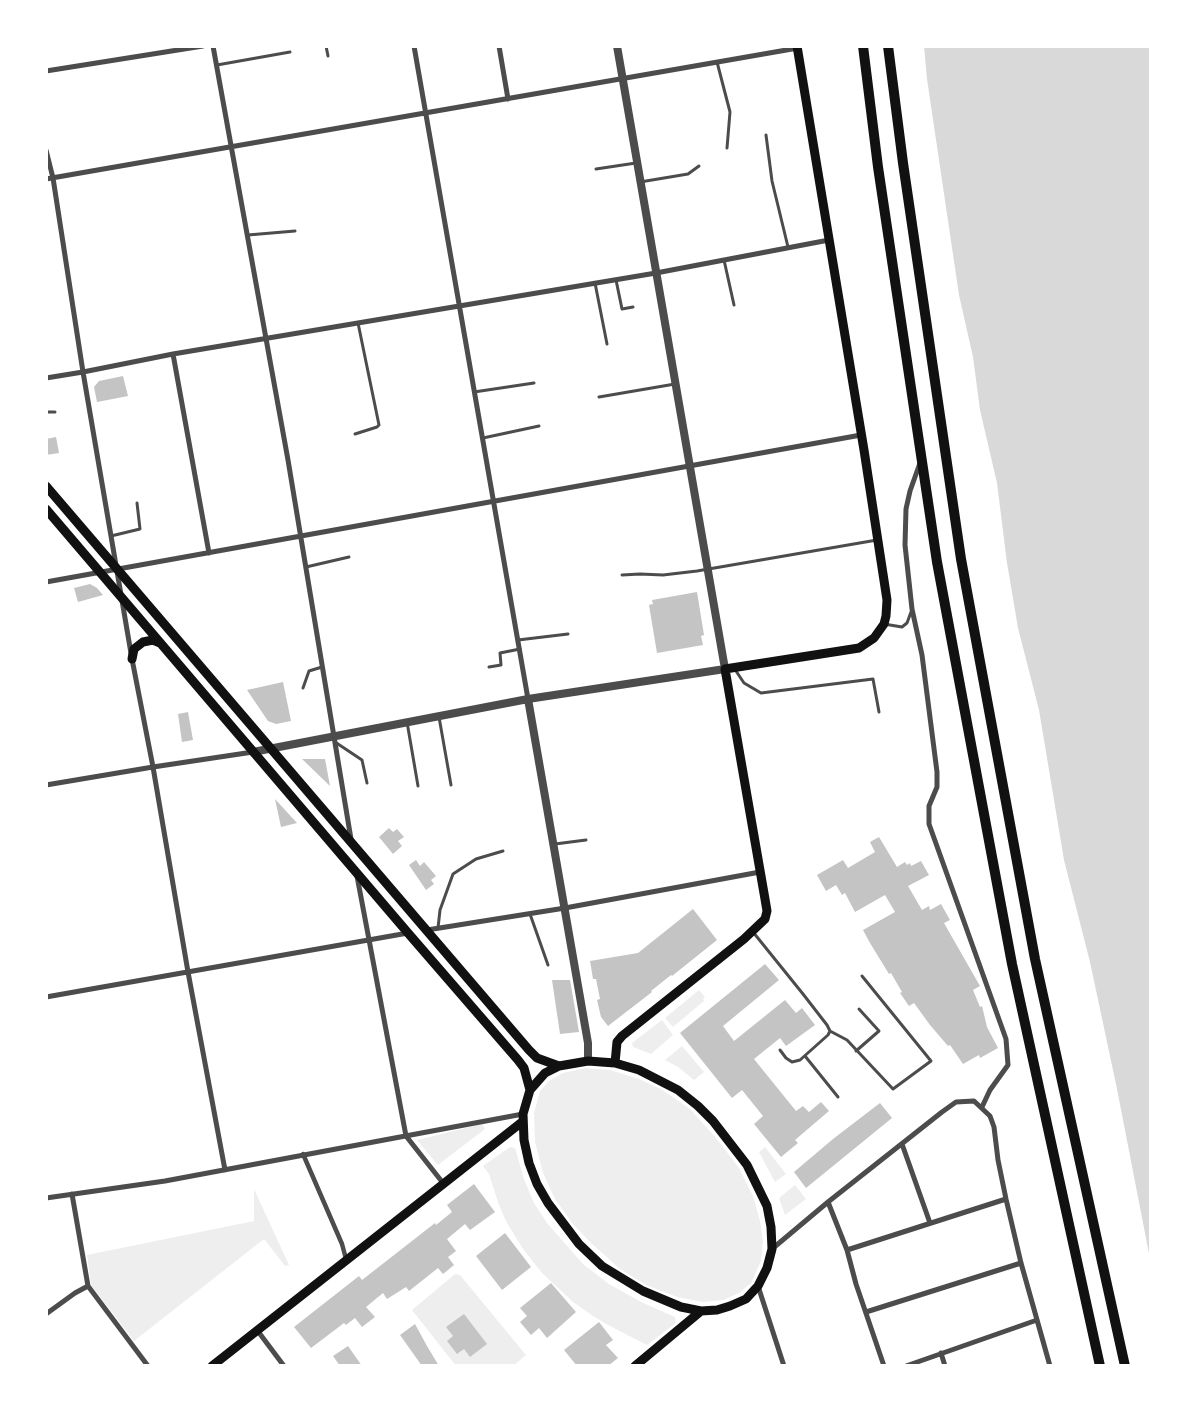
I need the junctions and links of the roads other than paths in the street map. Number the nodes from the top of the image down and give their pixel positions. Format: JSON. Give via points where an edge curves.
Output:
{"nodes":[{"id":1,"x":203,"y":46,"type":"edge"},
{"id":2,"x":213,"y":46,"type":"edge"},
{"id":3,"x":326,"y":46,"type":"edge"},
{"id":4,"x":414,"y":46,"type":"edge"},
{"id":5,"x":499,"y":46,"type":"edge"},
{"id":6,"x":617,"y":46,"type":"edge"},
{"id":7,"x":863,"y":46,"type":"edge"},
{"id":8,"x":888,"y":46,"type":"edge"},
{"id":9,"x":797,"y":47,"type":"edge"},
{"id":10,"x":772,"y":49,"type":"edge"},
{"id":11,"x":290,"y":52,"type":"dead end"},
{"id":12,"x":328,"y":56,"type":"dead end"},
{"id":13,"x":717,"y":62,"type":"junction"},
{"id":14,"x":217,"y":65,"type":"junction"},
{"id":15,"x":46,"y":71,"type":"edge"},
{"id":16,"x":622,"y":79,"type":"junction"},
{"id":17,"x":508,"y":99,"type":"junction"},
{"id":18,"x":426,"y":113,"type":"junction"},
{"id":19,"x":766,"y":135,"type":"dead end"},
{"id":20,"x":232,"y":147,"type":"junction"},
{"id":21,"x":727,"y":148,"type":"dead end"},
{"id":22,"x":46,"y":150,"type":"edge"},
{"id":23,"x":637,"y":163,"type":"junction"},
{"id":24,"x":699,"y":166,"type":"dead end"},
{"id":25,"x":596,"y":169,"type":"dead end"},
{"id":26,"x":53,"y":178,"type":"junction"},
{"id":27,"x":46,"y":180,"type":"edge"},
{"id":28,"x":640,"y":182,"type":"junction"},
{"id":29,"x":295,"y":231,"type":"dead end"},
{"id":30,"x":248,"y":235,"type":"junction"},
{"id":31,"x":829,"y":240,"type":"junction"},
{"id":32,"x":788,"y":248,"type":"junction"},
{"id":33,"x":724,"y":260,"type":"junction"},
{"id":34,"x":656,"y":272,"type":"junction"},
{"id":35,"x":616,"y":280,"type":"junction"},
{"id":36,"x":595,"y":283,"type":"junction"},
{"id":37,"x":734,"y":304,"type":"dead end"},
{"id":38,"x":459,"y":306,"type":"junction"},
{"id":39,"x":633,"y":307,"type":"dead end"},
{"id":40,"x":358,"y":324,"type":"junction"},
{"id":41,"x":266,"y":339,"type":"junction"},
{"id":42,"x":607,"y":344,"type":"dead end"},
{"id":43,"x":174,"y":354,"type":"junction"},
{"id":44,"x":83,"y":372,"type":"junction"},
{"id":45,"x":46,"y":378,"type":"edge"},
{"id":46,"x":534,"y":383,"type":"dead end"},
{"id":47,"x":675,"y":384,"type":"junction"},
{"id":48,"x":474,"y":392,"type":"junction"},
{"id":49,"x":599,"y":397,"type":"dead end"},
{"id":50,"x":46,"y":412,"type":"edge"},
{"id":51,"x":55,"y":412,"type":"dead end"},
{"id":52,"x":539,"y":426,"type":"dead end"},
{"id":53,"x":355,"y":434,"type":"dead end"},
{"id":54,"x":861,"y":435,"type":"junction"},
{"id":55,"x":482,"y":438,"type":"junction"},
{"id":56,"x":921,"y":461,"type":"junction"},
{"id":57,"x":690,"y":466,"type":"junction"},
{"id":58,"x":46,"y":486,"type":"edge"},
{"id":59,"x":494,"y":501,"type":"junction"},
{"id":60,"x":137,"y":503,"type":"dead end"},
{"id":61,"x":46,"y":509,"type":"edge"},
{"id":62,"x":110,"y":536,"type":"junction"},
{"id":63,"x":300,"y":536,"type":"junction"},
{"id":64,"x":878,"y":540,"type":"junction"},
{"id":65,"x":210,"y":553,"type":"junction"},
{"id":66,"x":349,"y":557,"type":"dead end"},
{"id":67,"x":305,"y":567,"type":"junction"},
{"id":68,"x":708,"y":569,"type":"junction"},
{"id":69,"x":116,"y":570,"type":"junction"},
{"id":70,"x":100,"y":573,"type":"junction"},
{"id":71,"x":622,"y":575,"type":"dead end"},
{"id":72,"x":46,"y":582,"type":"edge"},
{"id":73,"x":121,"y":597,"type":"junction"},
{"id":74,"x":912,"y":609,"type":"junction"},
{"id":75,"x":881,"y":628,"type":"junction"},
{"id":76,"x":568,"y":634,"type":"dead end"},
{"id":77,"x":518,"y":640,"type":"junction"},
{"id":78,"x":160,"y":643,"type":"junction"},
{"id":79,"x":520,"y":649,"type":"junction"},
{"id":80,"x":132,"y":659,"type":"junction"},
{"id":81,"x":322,"y":667,"type":"junction"},
{"id":82,"x":489,"y":667,"type":"dead end"},
{"id":83,"x":729,"y":668,"type":"junction"},
{"id":84,"x":303,"y":688,"type":"dead end"},
{"id":85,"x":528,"y":699,"type":"junction"},
{"id":86,"x":879,"y":712,"type":"dead end"},
{"id":87,"x":439,"y":716,"type":"junction"},
{"id":88,"x":407,"y":722,"type":"junction"},
{"id":89,"x":334,"y":739,"type":"junction"},
{"id":90,"x":271,"y":748,"type":"junction"},
{"id":91,"x":253,"y":752,"type":"junction"},
{"id":92,"x":153,"y":766,"type":"junction"},
{"id":93,"x":367,"y":783,"type":"dead end"},
{"id":94,"x":46,"y":785,"type":"edge"},
{"id":95,"x":452,"y":785,"type":"dead end"},
{"id":96,"x":418,"y":786,"type":"dead end"},
{"id":97,"x":586,"y":840,"type":"dead end"},
{"id":98,"x":352,"y":844,"type":"junction"},
{"id":99,"x":554,"y":844,"type":"junction"},
{"id":100,"x":503,"y":851,"type":"dead end"},
{"id":101,"x":760,"y":872,"type":"junction"},
{"id":102,"x":356,"y":873,"type":"junction"},
{"id":103,"x":564,"y":908,"type":"junction"},
{"id":104,"x":529,"y":913,"type":"junction"},
{"id":105,"x":438,"y":928,"type":"junction"},
{"id":106,"x":427,"y":930,"type":"junction"},
{"id":107,"x":752,"y":932,"type":"junction"},
{"id":108,"x":408,"y":933,"type":"junction"},
{"id":109,"x":369,"y":940,"type":"junction"},
{"id":110,"x":548,"y":965,"type":"dead end"},
{"id":111,"x":188,"y":972,"type":"junction"},
{"id":112,"x":862,"y":976,"type":"dead end"},
{"id":113,"x":46,"y":997,"type":"edge"},
{"id":114,"x":859,"y":1009,"type":"dead end"},
{"id":115,"x":830,"y":1031,"type":"junction"},
{"id":116,"x":780,"y":1050,"type":"dead end"},
{"id":117,"x":856,"y":1051,"type":"junction"},
{"id":118,"x":805,"y":1056,"type":"junction"},
{"id":119,"x":588,"y":1061,"type":"junction"},
{"id":120,"x":615,"y":1063,"type":"junction"},
{"id":121,"x":559,"y":1066,"type":"junction"},
{"id":122,"x":530,"y":1090,"type":"junction"},
{"id":123,"x":838,"y":1097,"type":"dead end"},
{"id":124,"x":982,"y":1108,"type":"junction"},
{"id":125,"x":522,"y":1118,"type":"junction"},
{"id":126,"x":406,"y":1136,"type":"junction"},
{"id":127,"x":902,"y":1144,"type":"junction"},
{"id":128,"x":302,"y":1154,"type":"junction"},
{"id":129,"x":225,"y":1170,"type":"junction"},
{"id":130,"x":443,"y":1183,"type":"junction"},
{"id":131,"x":72,"y":1194,"type":"junction"},
{"id":132,"x":46,"y":1198,"type":"edge"},
{"id":133,"x":1006,"y":1199,"type":"junction"},
{"id":134,"x":828,"y":1202,"type":"junction"},
{"id":135,"x":930,"y":1224,"type":"junction"},
{"id":136,"x":772,"y":1249,"type":"junction"},
{"id":137,"x":847,"y":1250,"type":"junction"},
{"id":138,"x":346,"y":1260,"type":"junction"},
{"id":139,"x":1021,"y":1263,"type":"junction"},
{"id":140,"x":88,"y":1286,"type":"junction"},
{"id":141,"x":758,"y":1286,"type":"junction"},
{"id":142,"x":701,"y":1311,"type":"junction"},
{"id":143,"x":866,"y":1312,"type":"junction"},
{"id":144,"x":46,"y":1314,"type":"edge"},
{"id":145,"x":1037,"y":1320,"type":"junction"},
{"id":146,"x":257,"y":1330,"type":"junction"},
{"id":147,"x":941,"y":1353,"type":"junction"},
{"id":148,"x":638,"y":1365,"type":"edge"},
{"id":149,"x":148,"y":1366,"type":"edge"},
{"id":150,"x":212,"y":1366,"type":"edge"},
{"id":151,"x":284,"y":1366,"type":"edge"},
{"id":152,"x":784,"y":1366,"type":"edge"},
{"id":153,"x":884,"y":1366,"type":"edge"},
{"id":154,"x":906,"y":1366,"type":"edge"},
{"id":155,"x":945,"y":1366,"type":"edge"},
{"id":156,"x":1050,"y":1366,"type":"edge"},
{"id":157,"x":1100,"y":1366,"type":"edge"},
{"id":158,"x":1125,"y":1366,"type":"edge"}],
"edges":[{"from":1,"to":15,"type":"street"},
{"from":2,"to":14,"type":"street"},
{"from":3,"to":12,"type":"lane"},
{"from":4,"to":18,"type":"street"},
{"from":5,"to":17,"type":"street"},
{"from":6,"to":16,"type":"street"},
{"from":7,"to":56,"type":"highway"},
{"from":8,"to":158,"type":"highway","via":[[902,163],[962,568],[1035,959]]},
{"from":9,"to":10,"type":"street"},
{"from":9,"to":31,"type":"main road"},
{"from":10,"to":13,"type":"street"},
{"from":11,"to":14,"type":"lane"},
{"from":13,"to":16,"type":"street"},
{"from":13,"to":21,"type":"lane","via":[[730,112]]},
{"from":14,"to":20,"type":"street"},
{"from":16,"to":17,"type":"street"},
{"from":16,"to":23,"type":"street"},
{"from":17,"to":18,"type":"street"},
{"from":18,"to":20,"type":"street"},
{"from":18,"to":38,"type":"street"},
{"from":19,"to":32,"type":"lane","via":[[772,181]]},
{"from":20,"to":26,"type":"street"},
{"from":20,"to":30,"type":"street"},
{"from":22,"to":26,"type":"street"},
{"from":23,"to":25,"type":"lane"},
{"from":23,"to":28,"type":"street"},
{"from":24,"to":28,"type":"lane","via":[[688,174]]},
{"from":26,"to":27,"type":"street"},
{"from":26,"to":44,"type":"street"},
{"from":28,"to":34,"type":"street"},
{"from":29,"to":30,"type":"lane"},
{"from":30,"to":41,"type":"street"},
{"from":31,"to":32,"type":"street"},
{"from":31,"to":54,"type":"main road"},
{"from":32,"to":33,"type":"street"},
{"from":33,"to":34,"type":"street"},
{"from":33,"to":37,"type":"lane"},
{"from":34,"to":35,"type":"street"},
{"from":34,"to":47,"type":"street"},
{"from":35,"to":36,"type":"street"},
{"from":35,"to":39,"type":"lane","via":[[622,309]]},
{"from":36,"to":38,"type":"street"},
{"from":36,"to":42,"type":"lane"},
{"from":38,"to":40,"type":"street"},
{"from":38,"to":48,"type":"street"},
{"from":40,"to":41,"type":"street"},
{"from":40,"to":53,"type":"lane","via":[[378,425]]},
{"from":41,"to":43,"type":"street"},
{"from":41,"to":63,"type":"street"},
{"from":43,"to":44,"type":"street"},
{"from":43,"to":65,"type":"street"},
{"from":44,"to":45,"type":"street"},
{"from":44,"to":62,"type":"street"},
{"from":46,"to":48,"type":"lane"},
{"from":47,"to":49,"type":"lane"},
{"from":47,"to":57,"type":"street"},
{"from":48,"to":55,"type":"street"},
{"from":50,"to":51,"type":"lane"},
{"from":52,"to":55,"type":"lane"},
{"from":54,"to":57,"type":"street"},
{"from":54,"to":64,"type":"main road"},
{"from":55,"to":59,"type":"street"},
{"from":56,"to":74,"type":"street","via":[[906,509],[905,544]]},
{"from":56,"to":157,"type":"highway","via":[[1012,964]]},
{"from":57,"to":59,"type":"street"},
{"from":57,"to":68,"type":"street"},
{"from":58,"to":69,"type":"main road"},
{"from":59,"to":63,"type":"street"},
{"from":59,"to":77,"type":"street"},
{"from":60,"to":62,"type":"lane","via":[[140,529]]},
{"from":61,"to":70,"type":"main road"},
{"from":62,"to":69,"type":"street"},
{"from":63,"to":65,"type":"street"},
{"from":63,"to":67,"type":"street"},
{"from":64,"to":68,"type":"lane"},
{"from":64,"to":75,"type":"main road","via":[[887,600]]},
{"from":65,"to":69,"type":"street"},
{"from":66,"to":67,"type":"lane"},
{"from":67,"to":81,"type":"street"},
{"from":68,"to":71,"type":"lane","via":[[663,575]]},
{"from":68,"to":83,"type":"street"},
{"from":69,"to":70,"type":"street"},
{"from":69,"to":73,"type":"street"},
{"from":69,"to":90,"type":"main road"},
{"from":70,"to":72,"type":"street"},
{"from":70,"to":73,"type":"main road"},
{"from":73,"to":78,"type":"main road"},
{"from":73,"to":80,"type":"street"},
{"from":74,"to":75,"type":"lane","via":[[907,623]]},
{"from":74,"to":124,"type":"street","via":[[922,656],[937,772],[937,787],[929,806],[929,824],[1006,1039],[1008,1065]]},
{"from":75,"to":83,"type":"main road","via":[[868,643],[848,651]]},
{"from":76,"to":77,"type":"lane"},
{"from":77,"to":79,"type":"street"},
{"from":78,"to":80,"type":"main road","via":[[153,640],[143,642],[134,649]]},
{"from":78,"to":91,"type":"main road"},
{"from":79,"to":82,"type":"lane","via":[[500,654],[501,665]]},
{"from":79,"to":85,"type":"street"},
{"from":80,"to":92,"type":"street"},
{"from":81,"to":84,"type":"lane","via":[[309,671]]},
{"from":81,"to":89,"type":"street"},
{"from":83,"to":85,"type":"street"},
{"from":83,"to":86,"type":"lane","via":[[744,683],[761,693],[873,679]]},
{"from":83,"to":101,"type":"main road"},
{"from":85,"to":87,"type":"street"},
{"from":85,"to":99,"type":"street"},
{"from":87,"to":88,"type":"street"},
{"from":87,"to":95,"type":"lane"},
{"from":88,"to":89,"type":"street"},
{"from":88,"to":96,"type":"lane"},
{"from":89,"to":90,"type":"street"},
{"from":89,"to":93,"type":"lane","via":[[362,760]]},
{"from":89,"to":98,"type":"street"},
{"from":90,"to":91,"type":"street"},
{"from":90,"to":98,"type":"main road"},
{"from":91,"to":92,"type":"street"},
{"from":91,"to":102,"type":"main road"},
{"from":92,"to":94,"type":"street"},
{"from":92,"to":111,"type":"street"},
{"from":97,"to":99,"type":"lane"},
{"from":98,"to":106,"type":"main road"},
{"from":99,"to":103,"type":"street"},
{"from":100,"to":105,"type":"lane","via":[[476,859],[453,874],[440,910]]},
{"from":101,"to":103,"type":"street"},
{"from":101,"to":107,"type":"main road","via":[[766,911],[764,919]]},
{"from":102,"to":108,"type":"main road"},
{"from":102,"to":109,"type":"street"},
{"from":103,"to":104,"type":"street"},
{"from":103,"to":119,"type":"street","via":[[588,1043]]},
{"from":104,"to":105,"type":"street"},
{"from":104,"to":110,"type":"lane"},
{"from":105,"to":106,"type":"street"},
{"from":106,"to":121,"type":"main road","via":[[529,1050],[537,1058]]},
{"from":107,"to":115,"type":"lane"},
{"from":107,"to":120,"type":"main road","via":[[622,1036],[617,1042]]},
{"from":108,"to":109,"type":"street"},
{"from":108,"to":122,"type":"main road","via":[[518,1060],[524,1068]]},
{"from":109,"to":111,"type":"street"},
{"from":109,"to":126,"type":"street"},
{"from":111,"to":113,"type":"street"},
{"from":111,"to":129,"type":"street"},
{"from":112,"to":117,"type":"lane","via":[[931,1061],[894,1089]]},
{"from":114,"to":117,"type":"lane","via":[[879,1031]]},
{"from":115,"to":117,"type":"lane","via":[[848,1040]]},
{"from":115,"to":118,"type":"lane"},
{"from":116,"to":118,"type":"lane","via":[[792,1062]]},
{"from":118,"to":123,"type":"lane"},
{"from":119,"to":120,"type":"main road"},
{"from":119,"to":121,"type":"main road"},
{"from":120,"to":136,"type":"main road","via":[[654,1076],[678,1090],[725,1135],[748,1165],[760,1188],[772,1227]]},
{"from":121,"to":122,"type":"main road","via":[[545,1073]]},
{"from":122,"to":125,"type":"main road"},
{"from":124,"to":127,"type":"street","via":[[974,1101],[956,1102]]},
{"from":124,"to":133,"type":"street","via":[[994,1127]]},
{"from":125,"to":126,"type":"street"},
{"from":125,"to":130,"type":"main road"},
{"from":125,"to":142,"type":"main road","via":[[529,1163],[537,1184],[579,1244],[602,1266],[643,1291],[681,1307]]},
{"from":126,"to":128,"type":"street"},
{"from":126,"to":130,"type":"street"},
{"from":127,"to":134,"type":"street"},
{"from":127,"to":135,"type":"street"},
{"from":128,"to":129,"type":"street"},
{"from":128,"to":138,"type":"street"},
{"from":129,"to":131,"type":"street"},
{"from":130,"to":138,"type":"main road"},
{"from":131,"to":132,"type":"street"},
{"from":131,"to":140,"type":"street"},
{"from":133,"to":135,"type":"street"},
{"from":133,"to":139,"type":"street"},
{"from":134,"to":136,"type":"street"},
{"from":134,"to":137,"type":"street"},
{"from":135,"to":137,"type":"street"},
{"from":136,"to":141,"type":"main road","via":[[768,1268]]},
{"from":137,"to":143,"type":"street"},
{"from":138,"to":146,"type":"main road"},
{"from":139,"to":143,"type":"street"},
{"from":139,"to":145,"type":"street"},
{"from":140,"to":144,"type":"street"},
{"from":140,"to":149,"type":"street"},
{"from":141,"to":142,"type":"main road","via":[[746,1299],[717,1310]]},
{"from":141,"to":152,"type":"street"},
{"from":142,"to":148,"type":"main road"},
{"from":143,"to":153,"type":"street"},
{"from":145,"to":147,"type":"street"},
{"from":145,"to":156,"type":"street"},
{"from":146,"to":150,"type":"main road"},
{"from":146,"to":151,"type":"street"},
{"from":147,"to":154,"type":"street"},
{"from":147,"to":155,"type":"street"}]}
